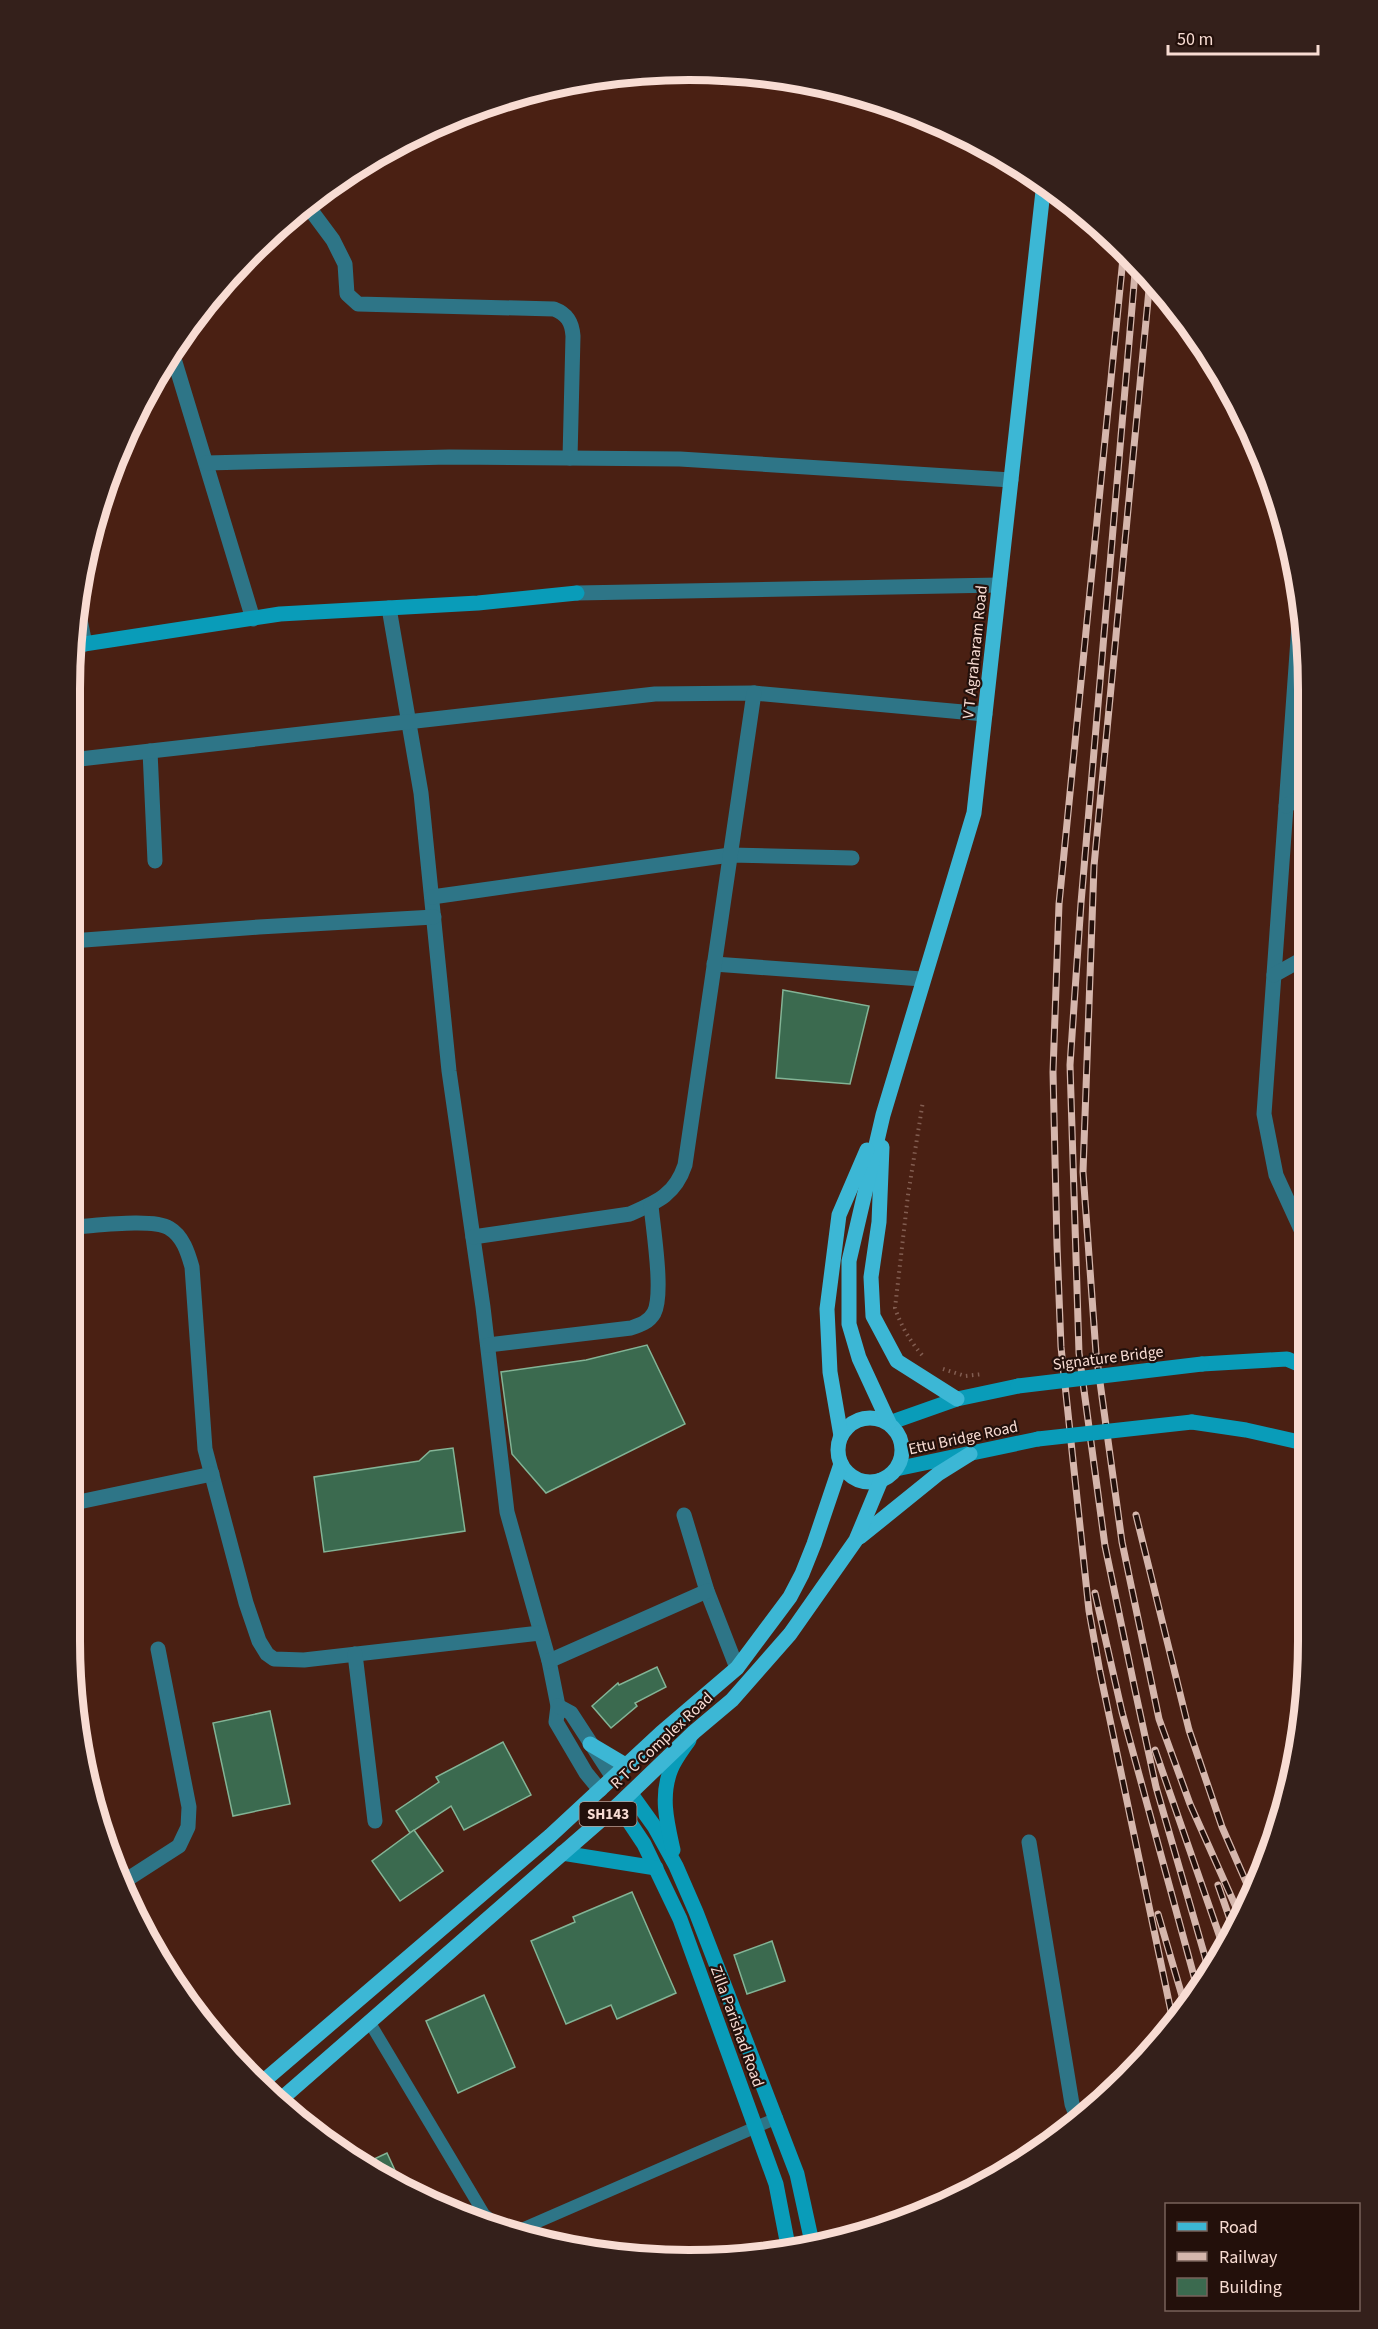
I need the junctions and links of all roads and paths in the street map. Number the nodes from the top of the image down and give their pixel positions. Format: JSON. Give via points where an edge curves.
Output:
{"nodes":[{"id":1,"x":1043,"y":193,"type":"edge"},
{"id":2,"x":311,"y":211,"type":"edge"},
{"id":3,"x":175,"y":362,"type":"edge"},
{"id":4,"x":570,"y":458,"type":"junction"},
{"id":5,"x":206,"y":463,"type":"junction"},
{"id":6,"x":1011,"y":480,"type":"junction"},
{"id":7,"x":999,"y":585,"type":"junction"},
{"id":8,"x":390,"y":608,"type":"junction"},
{"id":9,"x":253,"y":619,"type":"junction"},
{"id":10,"x":81,"y":644,"type":"edge"},
{"id":11,"x":754,"y":693,"type":"junction"},
{"id":12,"x":1298,"y":694,"type":"edge"},
{"id":13,"x":985,"y":714,"type":"junction"},
{"id":14,"x":409,"y":722,"type":"junction"},
{"id":15,"x":150,"y":751,"type":"junction"},
{"id":16,"x":80,"y":759,"type":"edge"},
{"id":17,"x":1298,"y":799,"type":"edge"},
{"id":18,"x":1286,"y":806,"type":"junction"},
{"id":19,"x":730,"y":855,"type":"junction"},
{"id":20,"x":852,"y":858,"type":"dead end"},
{"id":21,"x":155,"y":861,"type":"dead end"},
{"id":22,"x":432,"y":897,"type":"junction"},
{"id":23,"x":434,"y":917,"type":"junction"},
{"id":24,"x":80,"y":940,"type":"edge"},
{"id":25,"x":1298,"y":962,"type":"edge"},
{"id":26,"x":714,"y":964,"type":"junction"},
{"id":27,"x":1274,"y":975,"type":"junction"},
{"id":28,"x":922,"y":980,"type":"junction"},
{"id":29,"x":923,"y":1101,"type":"dead end"},
{"id":30,"x":883,"y":1114,"type":"junction"},
{"id":31,"x":651,"y":1205,"type":"junction"},
{"id":32,"x":1298,"y":1223,"type":"edge"},
{"id":33,"x":80,"y":1227,"type":"edge"},
{"id":34,"x":473,"y":1237,"type":"junction"},
{"id":35,"x":488,"y":1345,"type":"junction"},
{"id":36,"x":928,"y":1359,"type":"dead end"},
{"id":37,"x":935,"y":1364,"type":"dead end"},
{"id":38,"x":1298,"y":1364,"type":"edge"},
{"id":39,"x":988,"y":1373,"type":"dead end"},
{"id":40,"x":957,"y":1399,"type":"junction"},
{"id":41,"x":889,"y":1423,"type":"junction"},
{"id":42,"x":841,"y":1436,"type":"junction"},
{"id":43,"x":1298,"y":1442,"type":"edge"},
{"id":44,"x":970,"y":1454,"type":"junction"},
{"id":45,"x":841,"y":1464,"type":"junction"},
{"id":46,"x":896,"y":1469,"type":"junction"},
{"id":47,"x":212,"y":1474,"type":"junction"},
{"id":48,"x":881,"y":1480,"type":"junction"},
{"id":49,"x":80,"y":1502,"type":"edge"},
{"id":50,"x":684,"y":1515,"type":"dead end"},
{"id":51,"x":856,"y":1540,"type":"junction"},
{"id":52,"x":707,"y":1592,"type":"junction"},
{"id":53,"x":540,"y":1633,"type":"junction"},
{"id":54,"x":158,"y":1649,"type":"dead end"},
{"id":55,"x":355,"y":1654,"type":"junction"},
{"id":56,"x":549,"y":1661,"type":"junction"},
{"id":57,"x":737,"y":1668,"type":"junction"},
{"id":58,"x":558,"y":1706,"type":"junction"},
{"id":59,"x":694,"y":1732,"type":"junction"},
{"id":60,"x":590,"y":1744,"type":"junction"},
{"id":61,"x":627,"y":1766,"type":"junction"},
{"id":62,"x":614,"y":1779,"type":"junction"},
{"id":63,"x":600,"y":1790,"type":"junction"},
{"id":64,"x":631,"y":1794,"type":"junction"},
{"id":65,"x":618,"y":1805,"type":"junction"},
{"id":66,"x":375,"y":1821,"type":"dead end"},
{"id":67,"x":1029,"y":1842,"type":"dead end"},
{"id":68,"x":562,"y":1854,"type":"junction"},
{"id":69,"x":676,"y":1866,"type":"junction"},
{"id":70,"x":656,"y":1868,"type":"junction"},
{"id":71,"x":128,"y":1879,"type":"edge"},
{"id":72,"x":732,"y":2002,"type":"junction"},
{"id":73,"x":714,"y":2011,"type":"junction"},
{"id":74,"x":370,"y":2023,"type":"junction"},
{"id":75,"x":266,"y":2079,"type":"edge"},
{"id":76,"x":285,"y":2096,"type":"edge"},
{"id":77,"x":1075,"y":2112,"type":"edge"},
{"id":78,"x":777,"y":2118,"type":"junction"},
{"id":79,"x":756,"y":2127,"type":"junction"},
{"id":80,"x":484,"y":2213,"type":"edge"},
{"id":81,"x":526,"y":2227,"type":"edge"},
{"id":82,"x":811,"y":2237,"type":"edge"},
{"id":83,"x":787,"y":2241,"type":"edge"}],
"edges":[{"from":1,"to":6,"type":"main road","name":"V T Agraharam Road"},
{"from":2,"to":4,"type":"street","via":[[333,240],[345,264],[347,294],[358,304],[563,312],[573,325]]},
{"from":3,"to":5,"type":"street"},
{"from":4,"to":5,"type":"street"},
{"from":4,"to":6,"type":"street","via":[[680,459]]},
{"from":5,"to":9,"type":"street"},
{"from":6,"to":7,"type":"main road","name":"V T Agraharam Road"},
{"from":7,"to":8,"type":"street","via":[[577,593]]},
{"from":7,"to":13,"type":"main road","name":"V T Agraharam Road"},
{"from":8,"to":9,"type":"street"},
{"from":8,"to":14,"type":"street"},
{"from":9,"to":10,"type":"street"},
{"from":11,"to":13,"type":"street"},
{"from":11,"to":14,"type":"street","via":[[655,694]]},
{"from":11,"to":19,"type":"street"},
{"from":12,"to":18,"type":"street"},
{"from":13,"to":28,"type":"main road","name":"V T Agraharam Road","via":[[974,813]]},
{"from":14,"to":15,"type":"street"},
{"from":14,"to":22,"type":"street"},
{"from":15,"to":16,"type":"street"},
{"from":15,"to":21,"type":"street"},
{"from":17,"to":18,"type":"street"},
{"from":18,"to":27,"type":"street"},
{"from":19,"to":20,"type":"street"},
{"from":19,"to":22,"type":"street"},
{"from":19,"to":26,"type":"street"},
{"from":22,"to":23,"type":"street"},
{"from":23,"to":24,"type":"street"},
{"from":23,"to":34,"type":"street","via":[[449,1071]]},
{"from":25,"to":27,"type":"street"},
{"from":26,"to":28,"type":"street"},
{"from":26,"to":31,"type":"street","via":[[685,1164],[676,1186]]},
{"from":27,"to":32,"type":"street","via":[[1264,1114],[1276,1175]]},
{"from":28,"to":30,"type":"main road","name":"V T Agraharam Road"},
{"from":29,"to":36,"type":"path","via":[[895,1308],[910,1340]]},
{"from":30,"to":40,"type":"main road","via":[[879,1222],[871,1277],[873,1316],[897,1361]]},
{"from":30,"to":41,"type":"main road","via":[[849,1261],[849,1324],[859,1358]]},
{"from":30,"to":42,"type":"main road","via":[[838,1215],[827,1308],[830,1372]]},
{"from":31,"to":34,"type":"street","via":[[630,1214]]},
{"from":31,"to":35,"type":"street","via":[[658,1294],[648,1320],[631,1328]]},
{"from":33,"to":47,"type":"street","via":[[156,1223],[170,1228],[181,1239],[192,1267],[205,1449]]},
{"from":34,"to":35,"type":"street"},
{"from":35,"to":53,"type":"street","via":[[507,1512]]},
{"from":37,"to":39,"type":"path","via":[[965,1376]]},
{"from":38,"to":40,"type":"street","name":"Signature Bridge","bridge":true,"via":[[1287,1359],[1202,1364],[1018,1386]]},
{"from":40,"to":41,"type":"street","name":"Signature Bridge"},
{"from":41,"to":42,"type":"main road","via":[[865,1419],[847,1428]]},
{"from":41,"to":46,"type":"main road","via":[[902,1448]]},
{"from":42,"to":45,"type":"main road","number":"SH143"},
{"from":43,"to":44,"type":"street","name":"Ettu Bridge Road","bridge":true,"via":[[1192,1422],[1038,1439]]},
{"from":44,"to":46,"type":"street","name":"Ettu Bridge Road"},
{"from":44,"to":51,"type":"main road","via":[[920,1487]]},
{"from":45,"to":48,"type":"main road","via":[[862,1482]]},
{"from":45,"to":57,"type":"main road","number":"SH143","via":[[798,1581],[773,1622]]},
{"from":46,"to":48,"type":"main road"},
{"from":47,"to":49,"type":"street"},
{"from":47,"to":55,"type":"street","via":[[246,1604],[267,1654],[286,1661]]},
{"from":48,"to":51,"type":"main road","name":"R T C Complex Road","number":"SH143"},
{"from":50,"to":52,"type":"street"},
{"from":51,"to":59,"type":"main road","name":"R T C Complex Road","number":"SH143","via":[[790,1634],[732,1700]]},
{"from":52,"to":56,"type":"street"},
{"from":52,"to":57,"type":"street"},
{"from":53,"to":55,"type":"street"},
{"from":53,"to":56,"type":"street"},
{"from":54,"to":71,"type":"street","via":[[189,1807],[188,1827],[178,1846]]},
{"from":55,"to":66,"type":"street"},
{"from":56,"to":58,"type":"street"},
{"from":57,"to":61,"type":"main road","number":"SH143"},
{"from":58,"to":60,"type":"street","via":[[571,1713]]},
{"from":58,"to":63,"type":"street","via":[[556,1722]]},
{"from":59,"to":64,"type":"main road","name":"R T C Complex Road","number":"SH143"},
{"from":59,"to":69,"type":"street","via":[[671,1769],[665,1793]]},
{"from":60,"to":61,"type":"main road"},
{"from":60,"to":62,"type":"street"},
{"from":61,"to":62,"type":"main road","number":"SH143"},
{"from":62,"to":63,"type":"main road","number":"SH143"},
{"from":62,"to":64,"type":"main road"},
{"from":63,"to":65,"type":"main road"},
{"from":63,"to":75,"type":"main road","name":"R T C Complex Road","number":"SH143"},
{"from":64,"to":65,"type":"main road","name":"R T C Complex Road","number":"SH143"},
{"from":64,"to":69,"type":"street"},
{"from":65,"to":68,"type":"main road","name":"R T C Complex Road","number":"SH143"},
{"from":65,"to":70,"type":"street","name":"Zilla Parishad Road"},
{"from":67,"to":77,"type":"street"},
{"from":68,"to":70,"type":"street"},
{"from":68,"to":74,"type":"main road","name":"R T C Complex Road","number":"SH143"},
{"from":69,"to":72,"type":"street","name":"Zilla Parishad Road"},
{"from":70,"to":73,"type":"street","name":"Zilla Parishad Road","via":[[680,1919]]},
{"from":72,"to":73,"type":"street"},
{"from":72,"to":78,"type":"street","name":"Zilla Parishad Road"},
{"from":73,"to":79,"type":"street","name":"Zilla Parishad Road"},
{"from":74,"to":76,"type":"main road","name":"R T C Complex Road","number":"SH143"},
{"from":74,"to":80,"type":"lane"},
{"from":78,"to":79,"type":"lane"},
{"from":78,"to":82,"type":"street","name":"Zilla Parishad Road","via":[[797,2174]]},
{"from":79,"to":81,"type":"lane"},
{"from":79,"to":83,"type":"street","name":"Zilla Parishad Road","via":[[776,2184]]}]}
